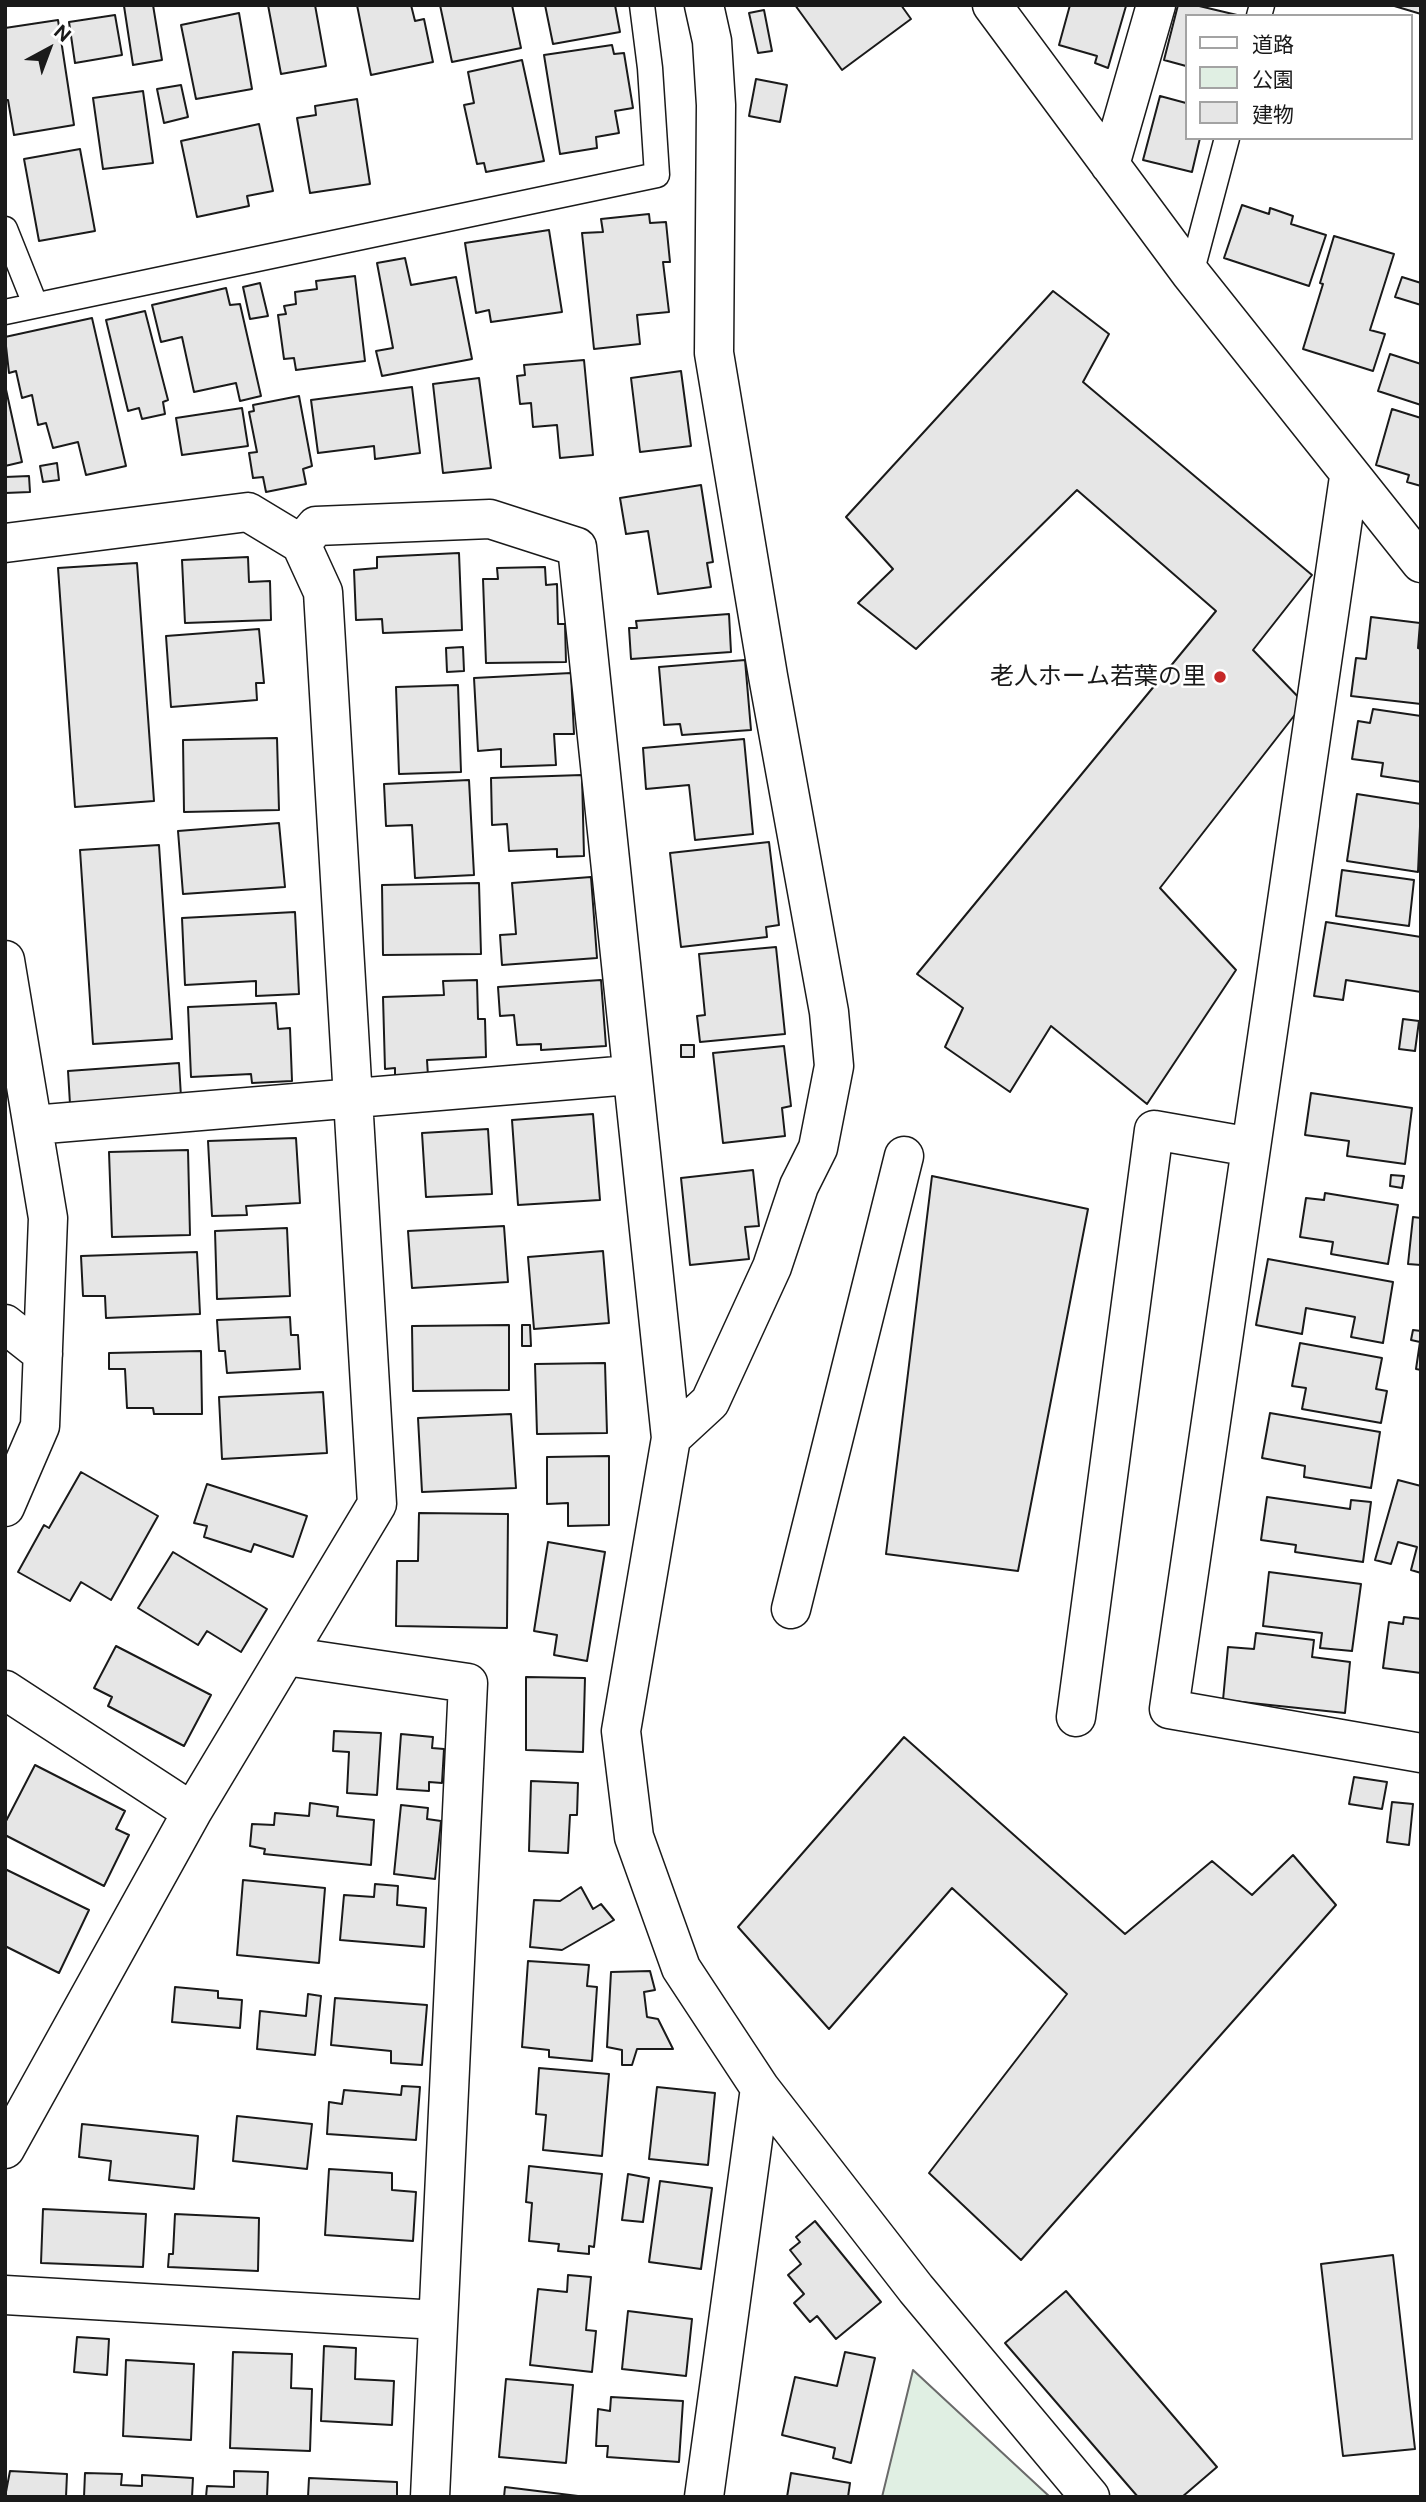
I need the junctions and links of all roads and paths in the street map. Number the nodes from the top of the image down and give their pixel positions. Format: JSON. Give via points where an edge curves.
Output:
{"nodes":[{"id":1,"x":642,"y":5,"type":"edge"},
{"id":2,"x":704,"y":5,"type":"edge"},
{"id":3,"x":992,"y":5,"type":"edge"},
{"id":4,"x":1156,"y":5,"type":"edge"},
{"id":5,"x":1226,"y":140,"type":"edge"},
{"id":6,"x":1110,"y":165,"type":"junction"},
{"id":7,"x":5,"y":229,"type":"edge"},
{"id":8,"x":1191,"y":274,"type":"junction"},
{"id":9,"x":35,"y":304,"type":"junction"},
{"id":10,"x":5,"y":312,"type":"edge"},
{"id":11,"x":1349,"y":477,"type":"junction"},
{"id":12,"x":5,"y":543,"type":"edge"},
{"id":13,"x":301,"y":544,"type":"junction"},
{"id":14,"x":1421,"y":563,"type":"edge"},
{"id":15,"x":5,"y":960,"type":"edge"},
{"id":16,"x":631,"y":1074,"type":"junction"},
{"id":17,"x":353,"y":1097,"type":"junction"},
{"id":18,"x":33,"y":1125,"type":"junction"},
{"id":19,"x":1251,"y":1147,"type":"junction"},
{"id":20,"x":904,"y":1156,"type":"dead end"},
{"id":21,"x":5,"y":1325,"type":"edge"},
{"id":22,"x":43,"y":1354,"type":"junction"},
{"id":23,"x":671,"y":1438,"type":"junction"},
{"id":24,"x":5,"y":1507,"type":"edge"},
{"id":25,"x":791,"y":1609,"type":"dead end"},
{"id":26,"x":286,"y":1656,"type":"junction"},
{"id":27,"x":5,"y":1690,"type":"edge"},
{"id":28,"x":1076,"y":1717,"type":"dead end"},
{"id":29,"x":1421,"y":1753,"type":"edge"},
{"id":30,"x":192,"y":1812,"type":"junction"},
{"id":31,"x":760,"y":2088,"type":"junction"},
{"id":32,"x":5,"y":2149,"type":"edge"},
{"id":33,"x":5,"y":2295,"type":"edge"},
{"id":34,"x":438,"y":2320,"type":"junction"},
{"id":35,"x":430,"y":2497,"type":"edge"},
{"id":36,"x":704,"y":2497,"type":"edge"},
{"id":37,"x":1090,"y":2497,"type":"edge"}],
"edges":[{"from":1,"to":9,"type":"lane","via":[[656,176]]},
{"from":2,"to":23,"type":"street","via":[[712,41],[716,105],[715,353],[829,1012],[834,1066],[818,1148],[799,1186],[772,1267],[710,1402]]},
{"from":3,"to":6,"type":"street"},
{"from":4,"to":6,"type":"street"},
{"from":5,"to":8,"type":"lane"},
{"from":6,"to":8,"type":"street"},
{"from":7,"to":9,"type":"lane"},
{"from":8,"to":11,"type":"street"},
{"from":9,"to":10,"type":"lane"},
{"from":11,"to":14,"type":"street"},
{"from":11,"to":19,"type":"street"},
{"from":12,"to":13,"type":"street","via":[[247,512]]},
{"from":13,"to":16,"type":"street","via":[[316,526],[491,519],[577,547]]},
{"from":13,"to":17,"type":"street","via":[[323,592]]},
{"from":15,"to":18,"type":"street"},
{"from":16,"to":17,"type":"street"},
{"from":16,"to":23,"type":"street"},
{"from":17,"to":18,"type":"street"},
{"from":17,"to":26,"type":"street","via":[[377,1504]]},
{"from":18,"to":22,"type":"street","via":[[48,1218]]},
{"from":19,"to":28,"type":"street","via":[[1154,1130]]},
{"from":19,"to":29,"type":"street","via":[[1169,1709]]},
{"from":20,"to":25,"type":"street"},
{"from":21,"to":22,"type":"street"},
{"from":22,"to":24,"type":"street","via":[[40,1426]]},
{"from":23,"to":31,"type":"street","via":[[621,1731],[634,1838],[681,1968]]},
{"from":26,"to":30,"type":"street"},
{"from":26,"to":34,"type":"street","via":[[467,1683]]},
{"from":27,"to":30,"type":"street"},
{"from":30,"to":32,"type":"street"},
{"from":31,"to":36,"type":"street"},
{"from":31,"to":37,"type":"street","via":[[916,2289]]},
{"from":33,"to":34,"type":"street"},
{"from":34,"to":35,"type":"street"}]}
